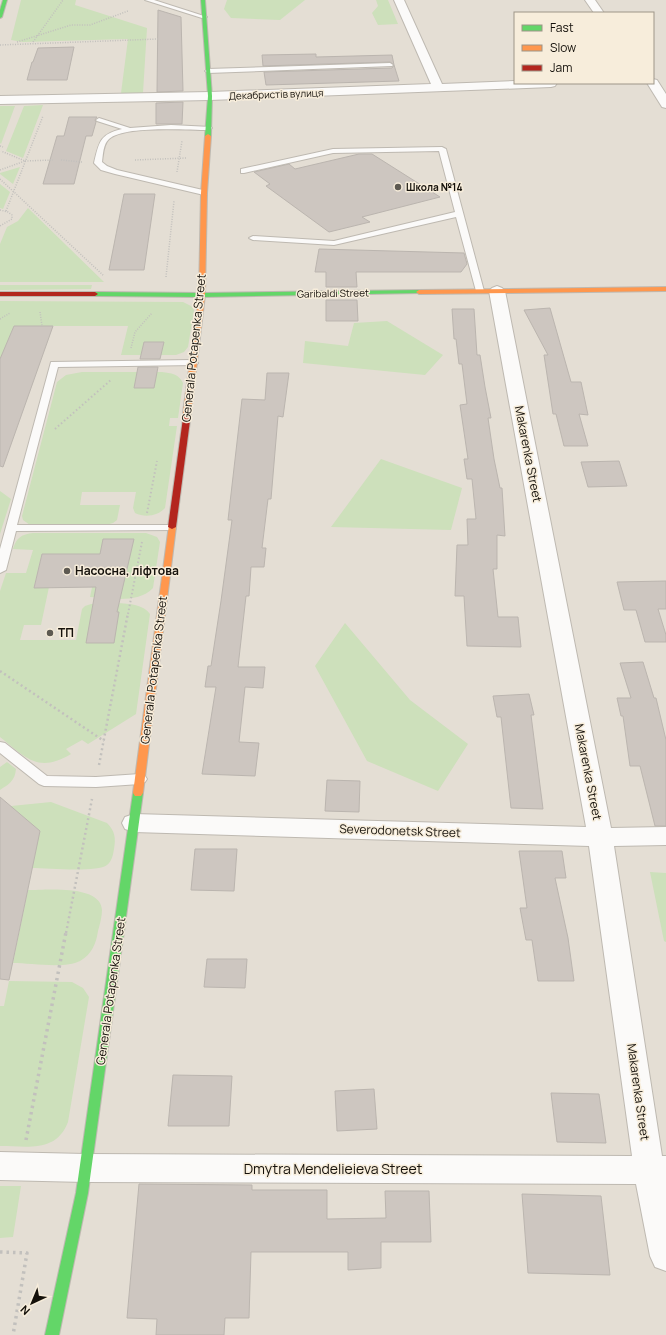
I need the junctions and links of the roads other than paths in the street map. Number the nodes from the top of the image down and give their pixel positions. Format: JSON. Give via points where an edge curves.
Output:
{"nodes":[{"id":1,"x":5,"y":0,"type":"edge"},
{"id":2,"x":148,"y":0,"type":"edge"},
{"id":3,"x":203,"y":0,"type":"edge"},
{"id":4,"x":399,"y":0,"type":"edge"},
{"id":5,"x":590,"y":0,"type":"edge"},
{"id":6,"x":598,"y":12,"type":"edge"},
{"id":7,"x":0,"y":17,"type":"edge"},
{"id":8,"x":204,"y":17,"type":"junction"},
{"id":9,"x":390,"y":65,"type":"dead end"},
{"id":10,"x":208,"y":71,"type":"junction"},
{"id":11,"x":523,"y":84,"type":"edge"},
{"id":12,"x":654,"y":84,"type":"edge"},
{"id":13,"x":438,"y":87,"type":"junction"},
{"id":14,"x":210,"y":96,"type":"junction"},
{"id":15,"x":0,"y":100,"type":"edge"},
{"id":16,"x":666,"y":104,"type":"edge"},
{"id":17,"x":99,"y":120,"type":"dead end"},
{"id":18,"x":209,"y":128,"type":"junction"},
{"id":19,"x":130,"y":129,"type":"junction"},
{"id":20,"x":244,"y":171,"type":"dead end"},
{"id":21,"x":204,"y":193,"type":"junction"},
{"id":22,"x":458,"y":214,"type":"junction"},
{"id":23,"x":253,"y":238,"type":"dead end"},
{"id":24,"x":666,"y":289,"type":"edge"},
{"id":25,"x":489,"y":291,"type":"junction"},
{"id":26,"x":0,"y":294,"type":"edge"},
{"id":27,"x":202,"y":295,"type":"junction"},
{"id":28,"x":194,"y":363,"type":"junction"},
{"id":29,"x":12,"y":528,"type":"junction"},
{"id":30,"x":171,"y":528,"type":"junction"},
{"id":31,"x":0,"y":570,"type":"edge"},
{"id":32,"x":0,"y":746,"type":"edge"},
{"id":33,"x":140,"y":779,"type":"junction"},
{"id":34,"x":134,"y":823,"type":"junction"},
{"id":35,"x":600,"y":836,"type":"junction"},
{"id":36,"x":666,"y":836,"type":"edge"},
{"id":37,"x":0,"y":1166,"type":"edge"},
{"id":38,"x":85,"y":1168,"type":"junction"},
{"id":39,"x":658,"y":1170,"type":"edge"},
{"id":40,"x":666,"y":1256,"type":"edge"},
{"id":41,"x":52,"y":1335,"type":"edge"}],
"edges":[{"from":1,"to":7,"type":"street"},
{"from":2,"to":8,"type":"lane"},
{"from":3,"to":8,"type":"street","name":"Generala Potapenka Street"},
{"from":4,"to":13,"type":"street"},
{"from":5,"to":6,"type":"street"},
{"from":8,"to":10,"type":"street","name":"Generala Potapenka Street"},
{"from":9,"to":10,"type":"lane"},
{"from":10,"to":14,"type":"street","name":"Generala Potapenka Street"},
{"from":11,"to":13,"type":"street","name":"Декабристів вулиця"},
{"from":12,"to":16,"type":"street"},
{"from":13,"to":14,"type":"street","name":"Декабристів вулиця"},
{"from":14,"to":15,"type":"street","name":"Декабристів вулиця"},
{"from":14,"to":18,"type":"street","name":"Generala Potapenka Street"},
{"from":17,"to":19,"type":"lane"},
{"from":18,"to":19,"type":"lane"},
{"from":18,"to":21,"type":"street","name":"Generala Potapenka Street"},
{"from":19,"to":21,"type":"lane","via":[[108,135],[103,141],[98,163],[115,172]]},
{"from":20,"to":22,"type":"lane","via":[[333,151],[442,148]]},
{"from":21,"to":27,"type":"street","name":"Generala Potapenka Street"},
{"from":22,"to":23,"type":"lane","via":[[334,243]]},
{"from":22,"to":25,"type":"lane"},
{"from":24,"to":25,"type":"street","name":"Garibaldi Street"},
{"from":25,"to":27,"type":"street","name":"Garibaldi Street"},
{"from":25,"to":35,"type":"street","name":"Makarenka Street"},
{"from":26,"to":27,"type":"street","name":"Garibaldi Street"},
{"from":27,"to":28,"type":"street","name":"Generala Potapenka Street"},
{"from":28,"to":29,"type":"lane","via":[[54,364]]},
{"from":28,"to":30,"type":"street","name":"Generala Potapenka Street"},
{"from":29,"to":30,"type":"lane"},
{"from":29,"to":31,"type":"lane"},
{"from":30,"to":33,"type":"street","name":"Generala Potapenka Street"},
{"from":32,"to":33,"type":"lane","via":[[44,781],[96,782]]},
{"from":33,"to":34,"type":"street","name":"Generala Potapenka Street"},
{"from":34,"to":35,"type":"street","name":"Severodonetsk Street"},
{"from":34,"to":38,"type":"street","name":"Generala Potapenka Street"},
{"from":35,"to":36,"type":"street","name":"Severodonetsk Street"},
{"from":35,"to":39,"type":"street","name":"Makarenka Street"},
{"from":37,"to":38,"type":"street","name":"Dmytra Mendelieieva Street"},
{"from":38,"to":39,"type":"street","name":"Dmytra Mendelieieva Street"},
{"from":38,"to":41,"type":"street","name":"Generala Potapenka Street"},
{"from":39,"to":40,"type":"street","name":"Makarenka Street"}]}
